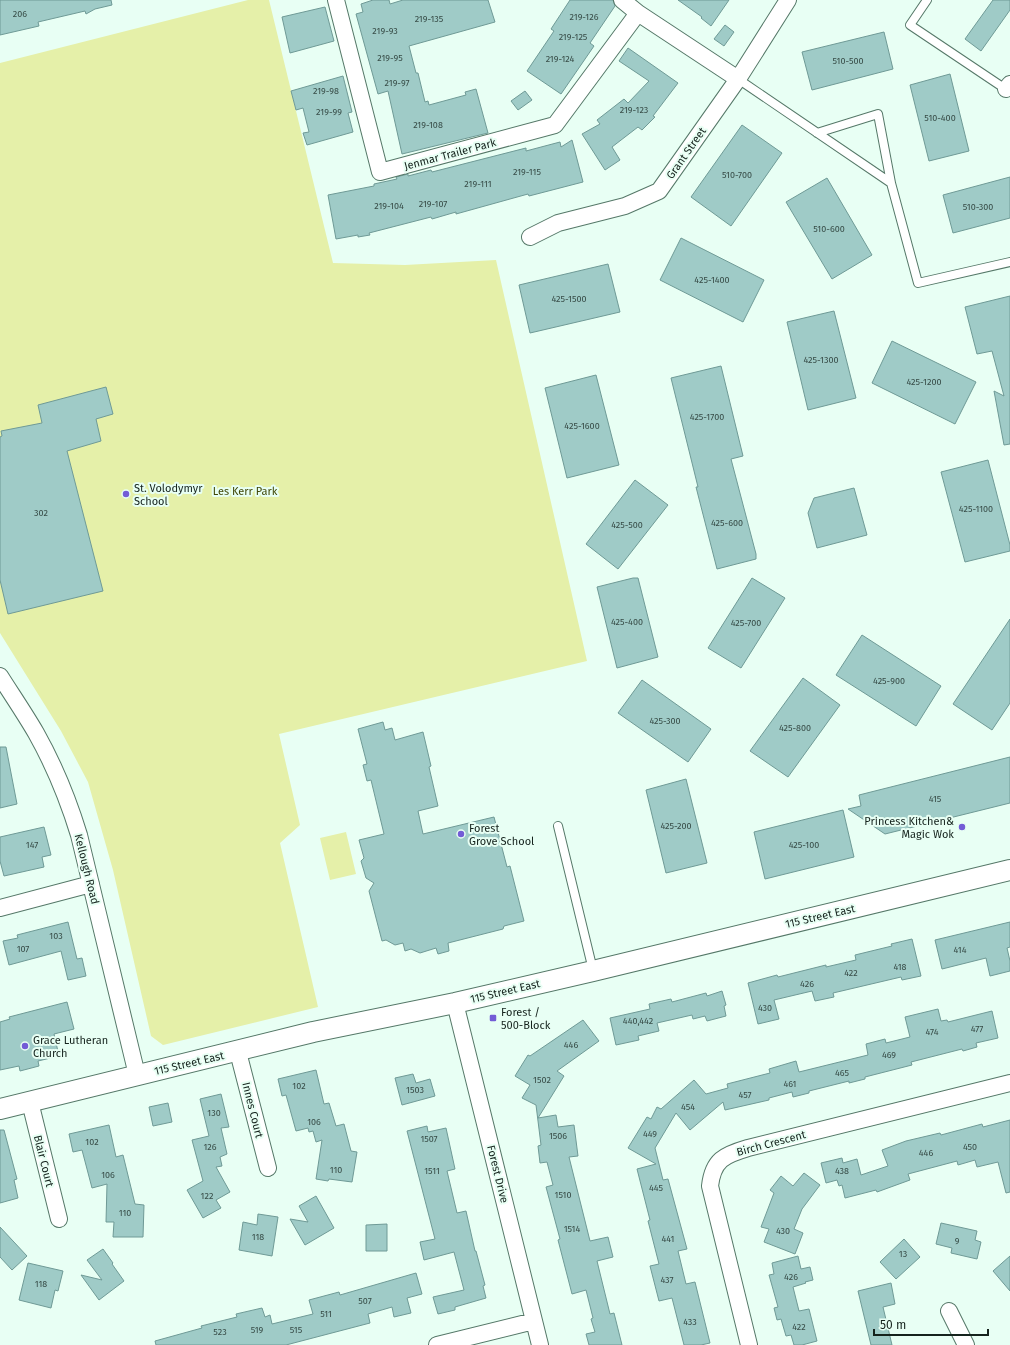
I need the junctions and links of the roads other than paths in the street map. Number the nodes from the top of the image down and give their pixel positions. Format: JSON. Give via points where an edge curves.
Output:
{"nodes":[{"id":1,"x":338,"y":0,"type":"edge"},
{"id":2,"x":622,"y":0,"type":"edge"},
{"id":3,"x":927,"y":0,"type":"edge"},
{"id":4,"x":782,"y":2,"type":"edge"},
{"id":5,"x":638,"y":13,"type":"junction"},
{"id":6,"x":738,"y":79,"type":"junction"},
{"id":7,"x":1009,"y":88,"type":"edge"},
{"id":8,"x":818,"y":133,"type":"junction"},
{"id":9,"x":891,"y":183,"type":"junction"},
{"id":10,"x":530,"y":237,"type":"dead end"},
{"id":11,"x":1010,"y":262,"type":"edge"},
{"id":12,"x":0,"y":676,"type":"edge"},
{"id":13,"x":558,"y":826,"type":"dead end"},
{"id":14,"x":1010,"y":870,"type":"edge"},
{"id":15,"x":91,"y":884,"type":"junction"},
{"id":16,"x":0,"y":908,"type":"edge"},
{"id":17,"x":593,"y":971,"type":"junction"},
{"id":18,"x":455,"y":1003,"type":"junction"},
{"id":19,"x":238,"y":1052,"type":"junction"},
{"id":20,"x":137,"y":1076,"type":"junction"},
{"id":21,"x":1010,"y":1083,"type":"edge"},
{"id":22,"x":30,"y":1102,"type":"junction"},
{"id":23,"x":0,"y":1109,"type":"edge"},
{"id":24,"x":268,"y":1168,"type":"dead end"},
{"id":25,"x":59,"y":1219,"type":"dead end"},
{"id":26,"x":949,"y":1311,"type":"dead end"},
{"id":27,"x":534,"y":1321,"type":"junction"},
{"id":28,"x":438,"y":1345,"type":"edge"},
{"id":29,"x":540,"y":1345,"type":"edge"},
{"id":30,"x":749,"y":1345,"type":"edge"},
{"id":31,"x":966,"y":1345,"type":"edge"}],
"edges":[{"from":1,"to":5,"type":"street","name":"Jenmar Trailer Park","via":[[380,172],[555,125]]},
{"from":2,"to":5,"type":"street"},
{"from":3,"to":7,"type":"lane","via":[[910,25]]},
{"from":4,"to":6,"type":"street","name":"Grant Street"},
{"from":5,"to":6,"type":"street"},
{"from":6,"to":8,"type":"lane"},
{"from":6,"to":10,"type":"street","name":"Grant Street","via":[[659,191],[625,206],[558,223]]},
{"from":8,"to":9,"type":"lane"},
{"from":8,"to":9,"type":"lane","via":[[878,114]]},
{"from":9,"to":11,"type":"lane","via":[[918,283]]},
{"from":12,"to":15,"type":"street","name":"Kellough Road","via":[[36,734],[62,786],[79,835]]},
{"from":13,"to":17,"type":"lane"},
{"from":14,"to":17,"type":"street","name":"115 Street East"},
{"from":15,"to":16,"type":"street"},
{"from":15,"to":20,"type":"street","name":"Kellough Road"},
{"from":17,"to":18,"type":"street","name":"115 Street East"},
{"from":18,"to":19,"type":"street","name":"115 Street East","via":[[313,1032]]},
{"from":18,"to":27,"type":"street","name":"Forest Drive"},
{"from":19,"to":20,"type":"street","name":"115 Street East"},
{"from":19,"to":24,"type":"street","name":"Innes Court"},
{"from":20,"to":22,"type":"street","name":"115 Street East"},
{"from":21,"to":30,"type":"street","name":"Birch Crescent","via":[[768,1142],[729,1154],[716,1165],[711,1175],[710,1186]]},
{"from":22,"to":23,"type":"street","name":"115 Street East"},
{"from":22,"to":25,"type":"street","name":"Blair Court"},
{"from":26,"to":31,"type":"street"},
{"from":27,"to":28,"type":"street"},
{"from":27,"to":29,"type":"street","name":"Forest Drive"}]}
